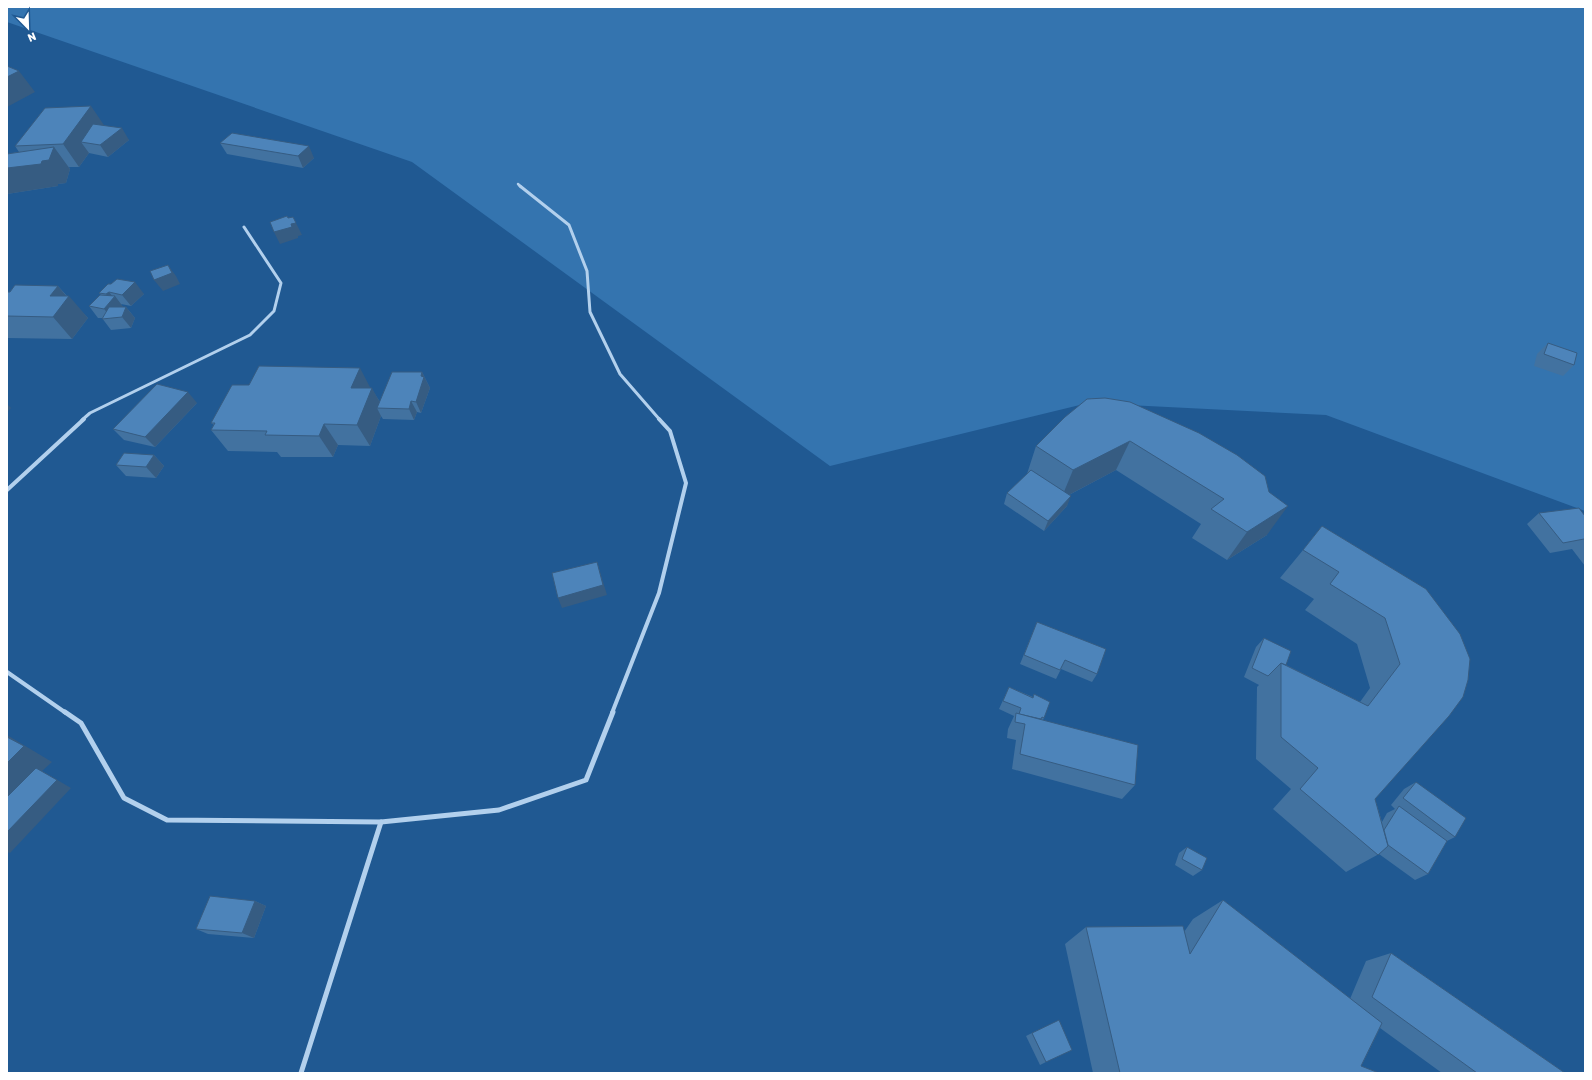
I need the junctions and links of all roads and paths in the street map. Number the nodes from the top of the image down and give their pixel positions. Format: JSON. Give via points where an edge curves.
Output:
{"nodes":[{"id":1,"x":518,"y":184,"type":"dead end"},
{"id":2,"x":244,"y":227,"type":"dead end"},
{"id":3,"x":7,"y":490,"type":"edge"},
{"id":4,"x":7,"y":672,"type":"edge"},
{"id":5,"x":381,"y":822,"type":"junction"},
{"id":6,"x":301,"y":1073,"type":"edge"}],
"edges":[{"from":1,"to":5,"type":"street","via":[[570,225],[586,271],[590,312],[620,374],[670,431],[686,483],[659,593],[586,780],[499,810]]},
{"from":2,"to":3,"type":"street","via":[[281,283],[274,311],[250,335],[90,413]]},
{"from":4,"to":5,"type":"street","via":[[81,724],[124,798],[167,820]]},
{"from":5,"to":6,"type":"street"}]}
